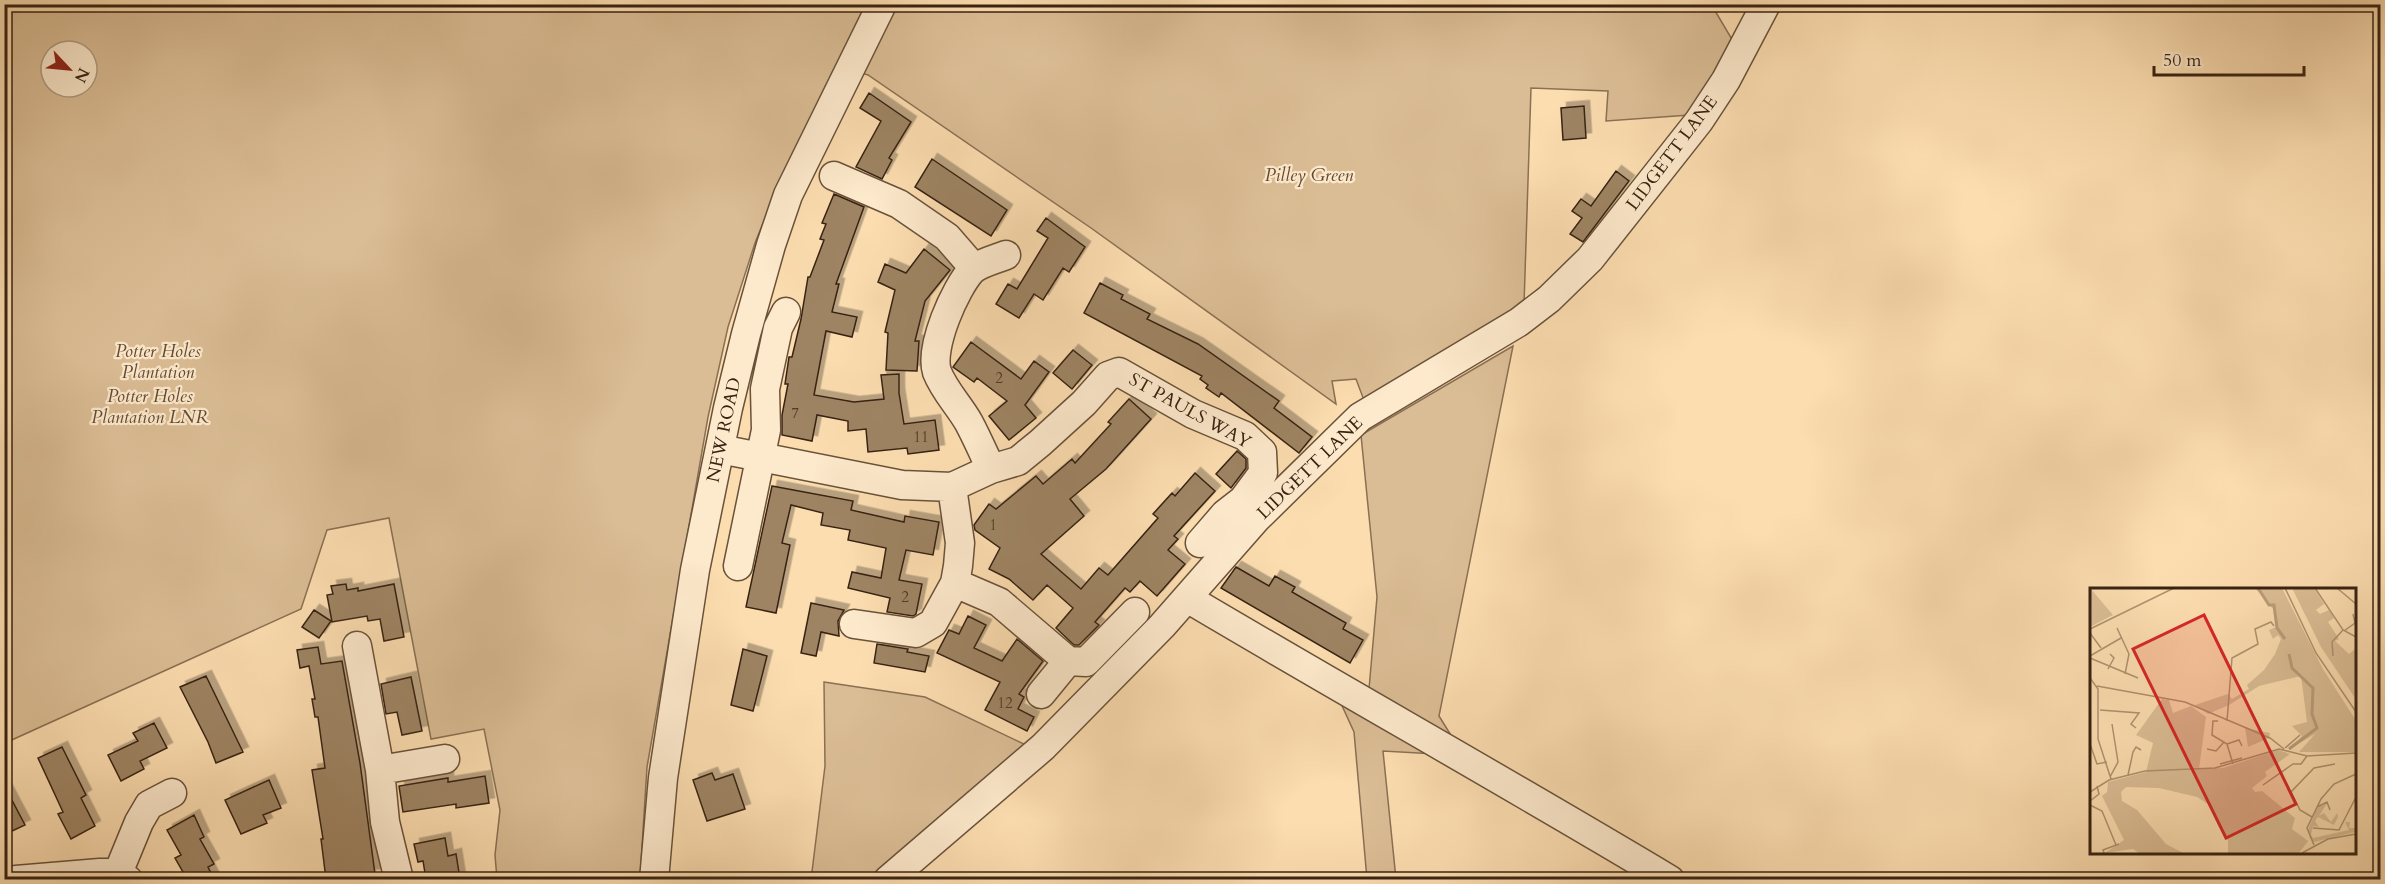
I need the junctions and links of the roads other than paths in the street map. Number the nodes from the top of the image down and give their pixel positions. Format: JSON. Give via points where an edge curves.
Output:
{"nodes":[{"id":1,"x":882,"y":4,"type":"edge"},
{"id":2,"x":1766,"y":4,"type":"edge"},
{"id":3,"x":834,"y":176,"type":"dead end"},
{"id":4,"x":1006,"y":255,"type":"dead end"},
{"id":5,"x":974,"y":268,"type":"junction"},
{"id":6,"x":786,"y":312,"type":"dead end"},
{"id":7,"x":720,"y":449,"type":"junction"},
{"id":8,"x":761,"y":458,"type":"junction"},
{"id":9,"x":991,"y":469,"type":"junction"},
{"id":10,"x":952,"y":487,"type":"junction"},
{"id":11,"x":1200,"y":543,"type":"dead end"},
{"id":12,"x":738,"y":566,"type":"dead end"},
{"id":13,"x":955,"y":583,"type":"junction"},
{"id":14,"x":1187,"y":598,"type":"junction"},
{"id":15,"x":1135,"y":612,"type":"dead end"},
{"id":16,"x":854,"y":624,"type":"dead end"},
{"id":17,"x":357,"y":646,"type":"dead end"},
{"id":18,"x":1068,"y":661,"type":"junction"},
{"id":19,"x":1041,"y":694,"type":"dead end"},
{"id":20,"x":445,"y":759,"type":"dead end"},
{"id":21,"x":380,"y":770,"type":"junction"},
{"id":22,"x":172,"y":793,"type":"dead end"},
{"id":23,"x":123,"y":876,"type":"edge"},
{"id":24,"x":16,"y":879,"type":"edge"},
{"id":25,"x":399,"y":879,"type":"edge"},
{"id":26,"x":654,"y":879,"type":"edge"},
{"id":27,"x":888,"y":879,"type":"edge"},
{"id":28,"x":1670,"y":879,"type":"edge"}],
"edges":[{"from":1,"to":7,"type":"street","name":"NEW ROAD","via":[[788,195],[746,334]]},
{"from":2,"to":14,"type":"street","name":"LIDGETT LANE","via":[[1726,80],[1699,121],[1590,259],[1519,321],[1360,417],[1256,519]]},
{"from":3,"to":5,"type":"street","via":[[899,204],[947,237]]},
{"from":4,"to":5,"type":"street"},
{"from":5,"to":9,"type":"street","via":[[950,306],[938,339],[936,370]]},
{"from":6,"to":8,"type":"street","via":[[778,327],[765,389],[766,430]]},
{"from":7,"to":8,"type":"street","name":"ST PAULS WAY"},
{"from":7,"to":26,"type":"street","name":"NEW ROAD","via":[[690,602],[663,778]]},
{"from":8,"to":10,"type":"street","name":"ST PAULS WAY","via":[[902,485]]},
{"from":8,"to":12,"type":"street"},
{"from":9,"to":10,"type":"street","name":"ST PAULS WAY"},
{"from":9,"to":11,"type":"street","name":"ST PAULS WAY","via":[[1018,461],[1108,376],[1119,372],[1193,414],[1245,436],[1262,452],[1263,473],[1243,500]]},
{"from":10,"to":13,"type":"street","via":[[960,543]]},
{"from":13,"to":16,"type":"street","via":[[933,623],[916,633]]},
{"from":13,"to":18,"type":"street","via":[[999,602]]},
{"from":14,"to":27,"type":"street","name":"LIDGETT LANE","via":[[1043,747]]},
{"from":14,"to":28,"type":"street"},
{"from":15,"to":18,"type":"street","via":[[1086,662]]},
{"from":17,"to":21,"type":"street"},
{"from":18,"to":19,"type":"street"},
{"from":20,"to":21,"type":"street"},
{"from":21,"to":25,"type":"street","via":[[385,822]]},
{"from":22,"to":23,"type":"street","via":[[149,805],[139,822]]},
{"from":23,"to":24,"type":"street"}]}
